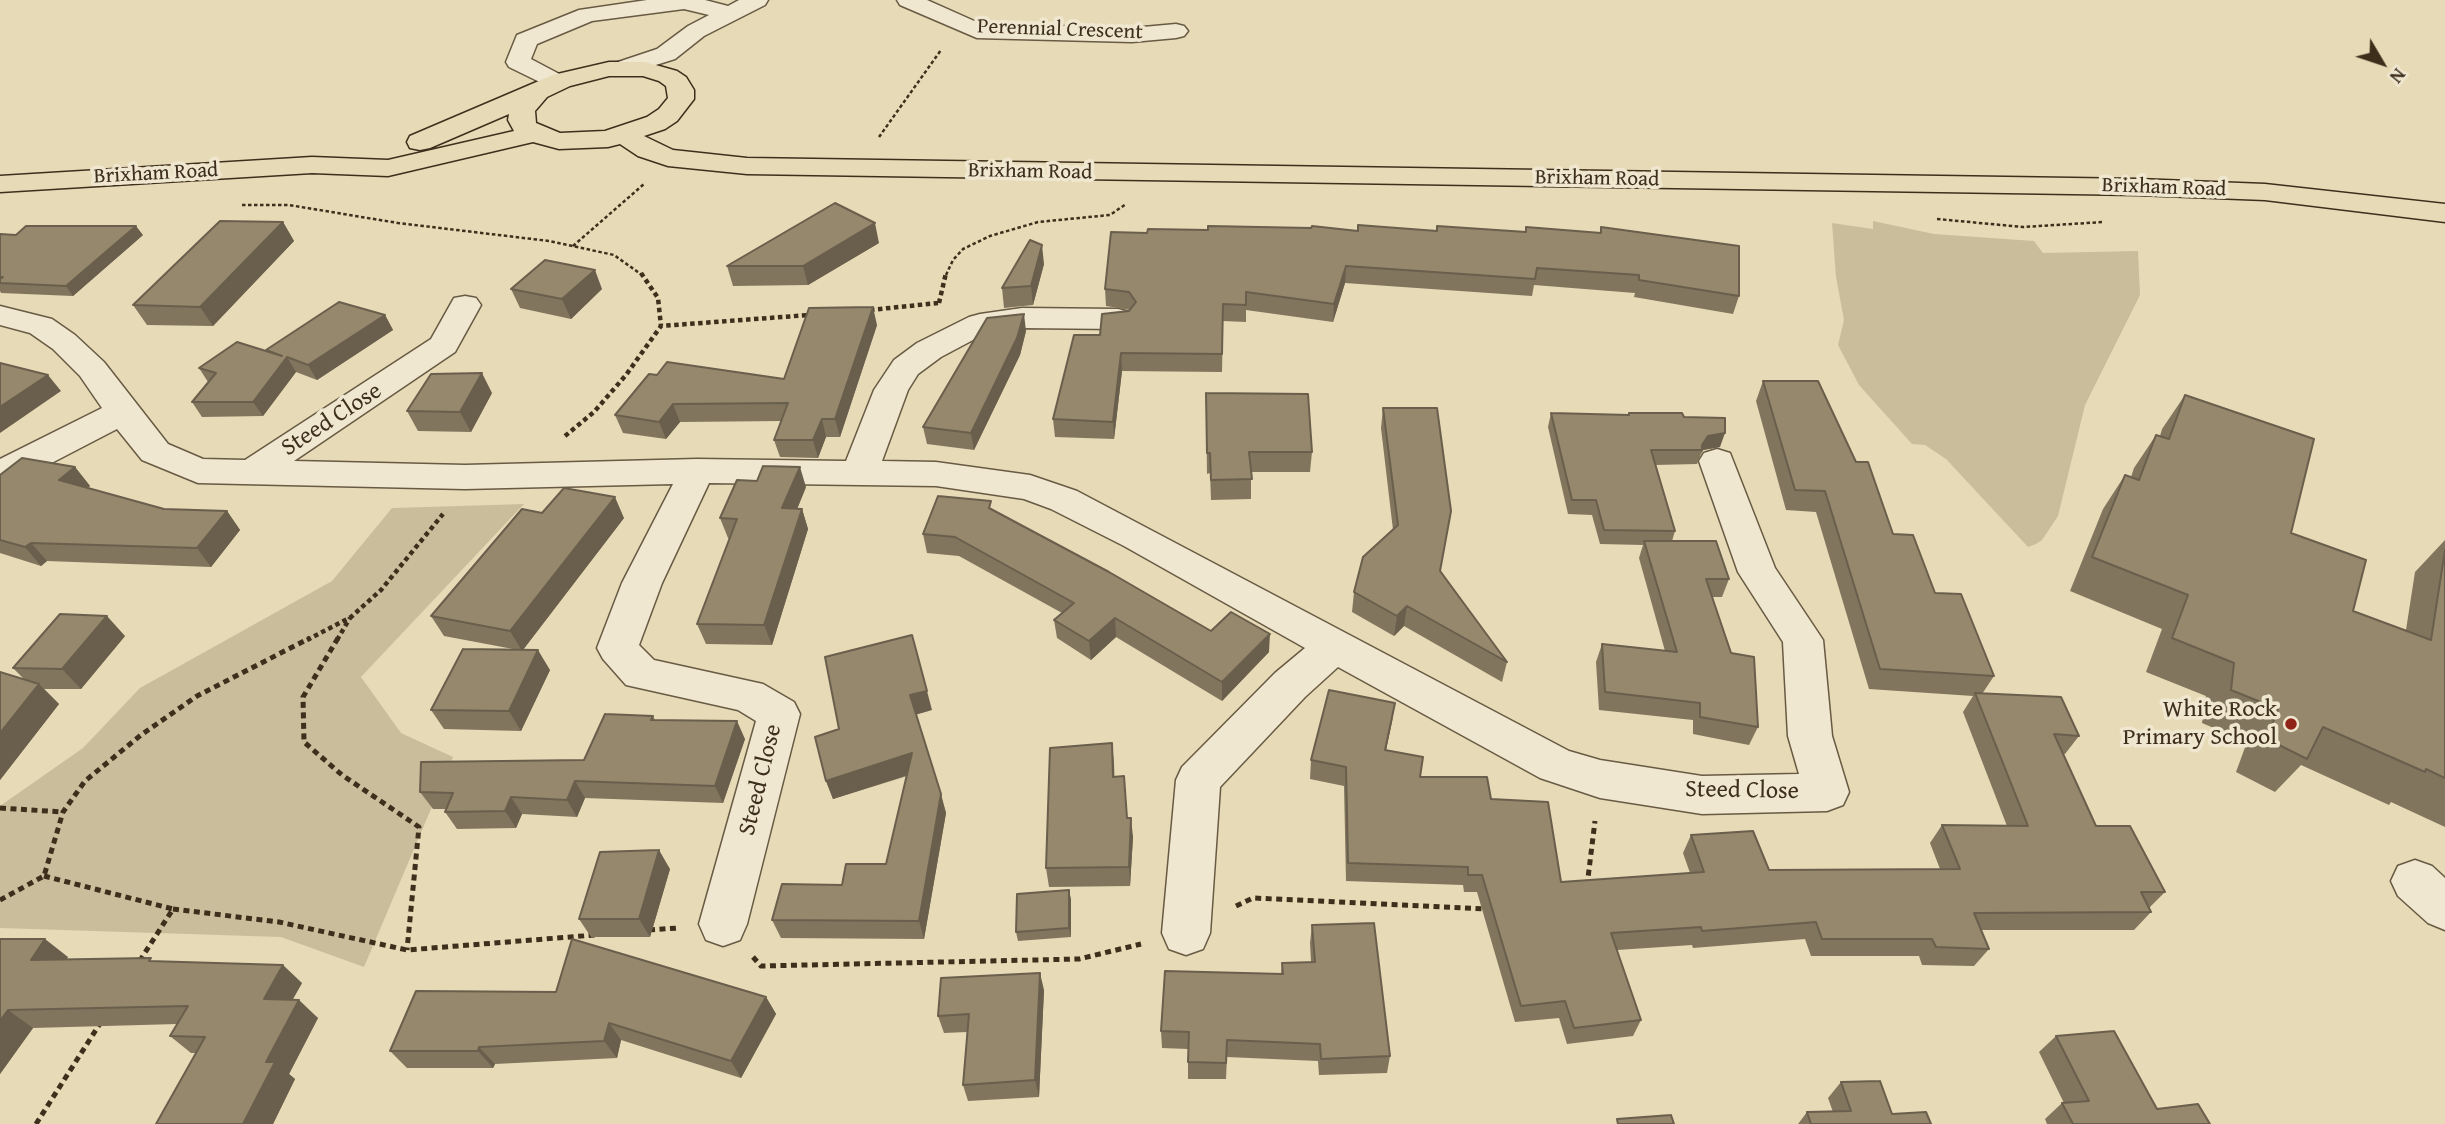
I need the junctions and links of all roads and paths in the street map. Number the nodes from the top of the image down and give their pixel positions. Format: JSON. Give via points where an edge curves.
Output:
{"nodes":[{"id":1,"x":757,"y":0,"type":"edge"},
{"id":2,"x":908,"y":0,"type":"edge"},
{"id":3,"x":730,"y":13,"type":"junction"},
{"id":4,"x":960,"y":24,"type":"junction"},
{"id":5,"x":1175,"y":31,"type":"dead end"},
{"id":6,"x":661,"y":63,"type":"junction"},
{"id":7,"x":547,"y":87,"type":"junction"},
{"id":8,"x":691,"y":118,"type":"junction"},
{"id":9,"x":534,"y":134,"type":"junction"},
{"id":10,"x":625,"y":135,"type":"junction"},
{"id":11,"x":312,"y":165,"type":"junction"},
{"id":12,"x":747,"y":166,"type":"junction"},
{"id":13,"x":848,"y":169,"type":"junction"},
{"id":14,"x":0,"y":184,"type":"edge"},
{"id":15,"x":625,"y":202,"type":"dead end"},
{"id":16,"x":238,"y":205,"type":"dead end"},
{"id":17,"x":2445,"y":213,"type":"edge"},
{"id":18,"x":573,"y":246,"type":"junction"},
{"id":19,"x":939,"y":303,"type":"dead end"},
{"id":20,"x":465,"y":305,"type":"dead end"},
{"id":21,"x":864,"y":310,"type":"edge"},
{"id":22,"x":814,"y":314,"type":"edge"},
{"id":23,"x":0,"y":315,"type":"edge"},
{"id":24,"x":1118,"y":319,"type":"edge"},
{"id":25,"x":661,"y":326,"type":"junction"},
{"id":26,"x":122,"y":412,"type":"junction"},
{"id":27,"x":1717,"y":461,"type":"dead end"},
{"id":28,"x":697,"y":471,"type":"junction"},
{"id":29,"x":860,"y":472,"type":"junction"},
{"id":30,"x":251,"y":473,"type":"junction"},
{"id":31,"x":0,"y":474,"type":"edge"},
{"id":32,"x":520,"y":475,"type":"junction"},
{"id":33,"x":466,"y":477,"type":"junction"},
{"id":34,"x":351,"y":617,"type":"junction"},
{"id":35,"x":1335,"y":646,"type":"junction"},
{"id":36,"x":0,"y":808,"type":"edge"},
{"id":37,"x":63,"y":812,"type":"junction"},
{"id":38,"x":44,"y":876,"type":"junction"},
{"id":39,"x":0,"y":900,"type":"edge"},
{"id":40,"x":173,"y":909,"type":"junction"},
{"id":41,"x":723,"y":924,"type":"joint"},
{"id":42,"x":641,"y":931,"type":"edge"},
{"id":43,"x":1186,"y":933,"type":"dead end"},
{"id":44,"x":600,"y":934,"type":"edge"},
{"id":45,"x":407,"y":950,"type":"junction"},
{"id":46,"x":137,"y":966,"type":"edge"},
{"id":47,"x":108,"y":1011,"type":"edge"},
{"id":48,"x":36,"y":1124,"type":"edge"}],
"edges":[{"from":1,"to":3,"type":"street"},
{"from":2,"to":4,"type":"street","name":"Perennial Crescent"},
{"from":3,"to":6,"type":"street","via":[[696,31]]},
{"from":3,"to":7,"type":"street","via":[[684,2],[587,15],[526,40],[518,62]]},
{"from":4,"to":5,"type":"street","name":"Perennial Crescent","via":[[977,31],[1132,35]]},
{"from":4,"to":13,"type":"path","via":[[880,136]]},
{"from":6,"to":7,"type":"main road","name":"Brixham Road","via":[[593,71]]},
{"from":6,"to":8,"type":"main road","via":[[677,82]]},
{"from":7,"to":9,"type":"main road","via":[[522,110],[525,128]]},
{"from":7,"to":11,"type":"main road","name":"Brixham Road","via":[[403,149]]},
{"from":8,"to":10,"type":"main road","name":"Brixham Road","via":[[668,115]]},
{"from":8,"to":12,"type":"main road"},
{"from":9,"to":10,"type":"main road","name":"Brixham Road","via":[[574,142]]},
{"from":9,"to":11,"type":"main road","name":"Brixham Road","via":[[388,168]]},
{"from":10,"to":12,"type":"main road","name":"Brixham Road","via":[[668,158]]},
{"from":11,"to":14,"type":"main road","name":"Brixham Road"},
{"from":12,"to":13,"type":"main road","name":"Brixham Road"},
{"from":13,"to":17,"type":"main road","name":"Brixham Road","via":[[2138,187],[2264,192]]},
{"from":15,"to":18,"type":"path"},
{"from":16,"to":18,"type":"path","via":[[289,205]]},
{"from":18,"to":25,"type":"path","via":[[614,255],[639,270],[658,298]]},
{"from":19,"to":21,"type":"path"},
{"from":20,"to":30,"type":"street","name":"Steed Close","via":[[444,345]]},
{"from":22,"to":25,"type":"path"},
{"from":23,"to":26,"type":"street","name":"Steed Close","via":[[41,326],[64,342],[92,369]]},
{"from":24,"to":29,"type":"street","via":[[1021,318],[981,324],[929,350],[906,367],[891,390]]},
{"from":25,"to":32,"type":"path","via":[[594,412]]},
{"from":26,"to":30,"type":"street","name":"Steed Close","via":[[155,452],[198,471]]},
{"from":26,"to":31,"type":"street"},
{"from":27,"to":35,"type":"street","name":"Steed Close","via":[[1757,572],[1803,640],[1810,736],[1827,792],[1702,795],[1600,779],[1556,765]]},
{"from":28,"to":29,"type":"street","name":"Steed Close"},
{"from":28,"to":32,"type":"street","name":"Steed Close"},
{"from":28,"to":41,"type":"street","name":"Steed Close","via":[[642,583],[617,648],[640,674],[748,696],[779,714]]},
{"from":29,"to":35,"type":"street","name":"Steed Close","via":[[936,474],[1030,487],[1127,532]]},
{"from":30,"to":33,"type":"street","name":"Steed Close"},
{"from":32,"to":33,"type":"street","name":"Steed Close"},
{"from":33,"to":34,"type":"path","via":[[436,526]]},
{"from":34,"to":37,"type":"path","via":[[197,696],[85,780]]},
{"from":34,"to":45,"type":"path","via":[[303,697],[304,742],[342,775],[419,827]]},
{"from":35,"to":43,"type":"street","via":[[1290,685],[1198,780]]},
{"from":36,"to":37,"type":"path"},
{"from":37,"to":38,"type":"path"},
{"from":38,"to":39,"type":"path"},
{"from":38,"to":40,"type":"path"},
{"from":40,"to":45,"type":"path","via":[[279,922]]},
{"from":40,"to":46,"type":"path"},
{"from":41,"to":42,"type":"path"},
{"from":44,"to":45,"type":"path"},
{"from":47,"to":48,"type":"path"}]}
